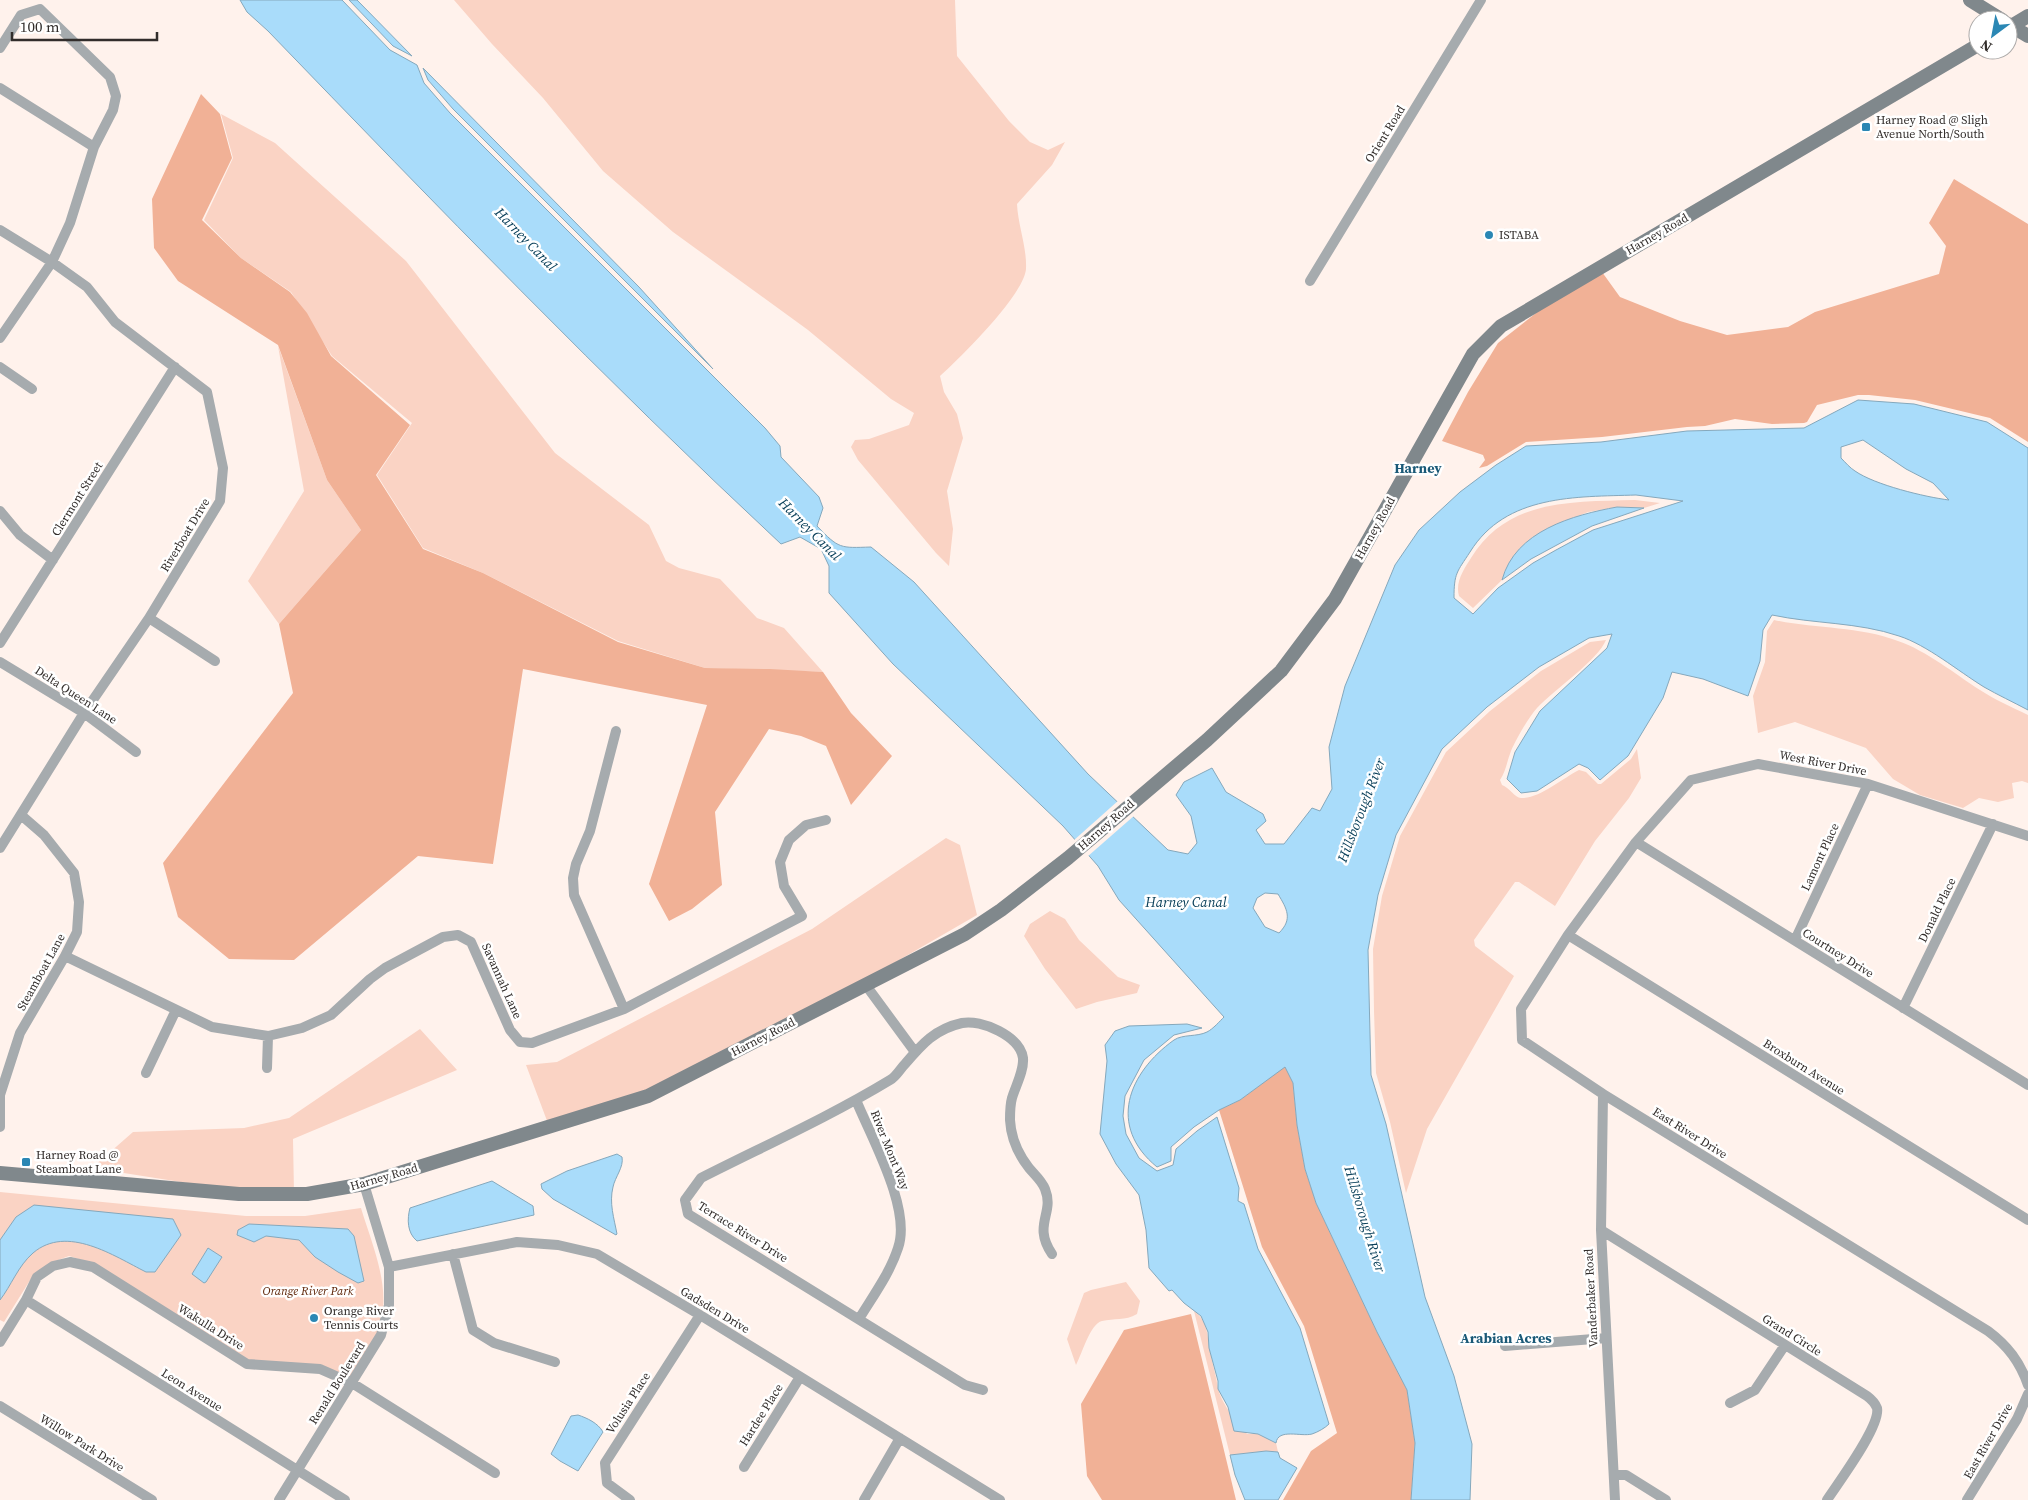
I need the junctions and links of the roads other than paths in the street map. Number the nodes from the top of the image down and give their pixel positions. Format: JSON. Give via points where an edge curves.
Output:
{"nodes":[{"id":1,"x":1481,"y":0,"type":"edge"},
{"id":2,"x":1970,"y":0,"type":"edge"},
{"id":3,"x":1985,"y":10,"type":"edge"},
{"id":4,"x":0,"y":48,"type":"edge"},
{"id":5,"x":1968,"y":51,"type":"edge"},
{"id":6,"x":0,"y":88,"type":"edge"},
{"id":7,"x":94,"y":147,"type":"junction"},
{"id":8,"x":0,"y":230,"type":"edge"},
{"id":9,"x":52,"y":262,"type":"junction"},
{"id":10,"x":1310,"y":281,"type":"dead end"},
{"id":11,"x":0,"y":338,"type":"edge"},
{"id":12,"x":0,"y":367,"type":"edge"},
{"id":13,"x":175,"y":367,"type":"junction"},
{"id":14,"x":32,"y":388,"type":"dead end"},
{"id":15,"x":0,"y":511,"type":"edge"},
{"id":16,"x":53,"y":560,"type":"junction"},
{"id":17,"x":149,"y":618,"type":"junction"},
{"id":18,"x":0,"y":643,"type":"edge"},
{"id":19,"x":215,"y":661,"type":"dead end"},
{"id":20,"x":0,"y":662,"type":"edge"},
{"id":21,"x":84,"y":713,"type":"junction"},
{"id":22,"x":616,"y":731,"type":"dead end"},
{"id":23,"x":136,"y":752,"type":"dead end"},
{"id":24,"x":1868,"y":784,"type":"junction"},
{"id":25,"x":21,"y":816,"type":"junction"},
{"id":26,"x":826,"y":820,"type":"dead end"},
{"id":27,"x":1993,"y":824,"type":"junction"},
{"id":28,"x":2028,"y":836,"type":"edge"},
{"id":29,"x":1636,"y":842,"type":"junction"},
{"id":30,"x":0,"y":848,"type":"edge"},
{"id":31,"x":1568,"y":935,"type":"junction"},
{"id":32,"x":1794,"y":940,"type":"junction"},
{"id":33,"x":65,"y":956,"type":"junction"},
{"id":34,"x":865,"y":984,"type":"junction"},
{"id":35,"x":1903,"y":1008,"type":"junction"},
{"id":36,"x":176,"y":1010,"type":"junction"},
{"id":37,"x":624,"y":1010,"type":"junction"},
{"id":38,"x":268,"y":1036,"type":"junction"},
{"id":39,"x":915,"y":1052,"type":"junction"},
{"id":40,"x":267,"y":1068,"type":"dead end"},
{"id":41,"x":146,"y":1073,"type":"dead end"},
{"id":42,"x":2028,"y":1085,"type":"edge"},
{"id":43,"x":1603,"y":1094,"type":"junction"},
{"id":44,"x":0,"y":1095,"type":"edge"},
{"id":45,"x":856,"y":1100,"type":"junction"},
{"id":46,"x":0,"y":1127,"type":"edge"},
{"id":47,"x":0,"y":1173,"type":"edge"},
{"id":48,"x":364,"y":1184,"type":"junction"},
{"id":49,"x":2028,"y":1220,"type":"edge"},
{"id":50,"x":1601,"y":1230,"type":"junction"},
{"id":51,"x":453,"y":1254,"type":"junction"},
{"id":52,"x":1052,"y":1254,"type":"dead end"},
{"id":53,"x":389,"y":1267,"type":"junction"},
{"id":54,"x":26,"y":1300,"type":"junction"},
{"id":55,"x":700,"y":1315,"type":"junction"},
{"id":56,"x":859,"y":1319,"type":"junction"},
{"id":57,"x":1606,"y":1338,"type":"junction"},
{"id":58,"x":0,"y":1342,"type":"edge"},
{"id":59,"x":1785,"y":1345,"type":"junction"},
{"id":60,"x":1505,"y":1346,"type":"dead end"},
{"id":61,"x":555,"y":1362,"type":"dead end"},
{"id":62,"x":800,"y":1377,"type":"junction"},
{"id":63,"x":352,"y":1383,"type":"junction"},
{"id":64,"x":2028,"y":1386,"type":"edge"},
{"id":65,"x":983,"y":1390,"type":"dead end"},
{"id":66,"x":2028,"y":1394,"type":"edge"},
{"id":67,"x":1730,"y":1403,"type":"dead end"},
{"id":68,"x":0,"y":1406,"type":"edge"},
{"id":69,"x":900,"y":1438,"type":"junction"},
{"id":70,"x":744,"y":1467,"type":"dead end"},
{"id":71,"x":298,"y":1471,"type":"junction"},
{"id":72,"x":495,"y":1473,"type":"dead end"},
{"id":73,"x":1614,"y":1475,"type":"junction"},
{"id":74,"x":152,"y":1500,"type":"edge"},
{"id":75,"x":279,"y":1500,"type":"edge"},
{"id":76,"x":345,"y":1500,"type":"edge"},
{"id":77,"x":630,"y":1500,"type":"edge"},
{"id":78,"x":864,"y":1500,"type":"edge"},
{"id":79,"x":1000,"y":1500,"type":"edge"},
{"id":80,"x":1615,"y":1500,"type":"edge"},
{"id":81,"x":1666,"y":1500,"type":"edge"},
{"id":82,"x":1827,"y":1500,"type":"edge"},
{"id":83,"x":1968,"y":1500,"type":"edge"}],
"edges":[{"from":1,"to":10,"type":"street","name":"Orient Road"},
{"from":2,"to":3,"type":"street"},
{"from":4,"to":7,"type":"street","via":[[21,15],[40,9],[110,77],[116,96],[113,110]]},
{"from":5,"to":34,"type":"street","name":"Harney Road","via":[[1501,326],[1473,354],[1335,599],[1281,670],[1208,740],[1001,910],[965,934]]},
{"from":6,"to":7,"type":"street"},
{"from":7,"to":9,"type":"street","via":[[70,223]]},
{"from":8,"to":9,"type":"street","name":"Riverboat Drive"},
{"from":9,"to":11,"type":"street"},
{"from":9,"to":13,"type":"street","name":"Riverboat Drive","via":[[87,287],[115,322]]},
{"from":12,"to":14,"type":"street"},
{"from":13,"to":16,"type":"street","name":"Clermont Street"},
{"from":13,"to":17,"type":"street","name":"Riverboat Drive","via":[[207,392],[223,468],[220,501]]},
{"from":15,"to":16,"type":"street","via":[[20,535]]},
{"from":16,"to":18,"type":"street","name":"Clermont Street"},
{"from":17,"to":19,"type":"street"},
{"from":17,"to":21,"type":"street","name":"Riverboat Drive"},
{"from":20,"to":21,"type":"street","name":"Delta Queen Lane"},
{"from":21,"to":23,"type":"street","name":"Delta Queen Lane"},
{"from":21,"to":25,"type":"street","name":"Riverboat Drive"},
{"from":22,"to":37,"type":"street","via":[[590,831],[573,878],[574,895]]},
{"from":24,"to":27,"type":"street","name":"West River Drive"},
{"from":24,"to":29,"type":"street","name":"West River Drive","via":[[1758,764],[1690,780]]},
{"from":24,"to":32,"type":"street","name":"Lamont Place"},
{"from":25,"to":30,"type":"street","name":"Riverboat Drive"},
{"from":25,"to":33,"type":"street","name":"Steamboat Lane","via":[[44,835],[74,873],[79,902],[77,932]]},
{"from":26,"to":37,"type":"street","name":"Savannah Lane","via":[[806,826],[789,840],[780,862],[784,886],[802,916]]},
{"from":27,"to":28,"type":"street","name":"West River Drive"},
{"from":27,"to":35,"type":"street","name":"Donald Place"},
{"from":29,"to":31,"type":"street","name":"East River Drive"},
{"from":29,"to":32,"type":"street","name":"Courtney Drive"},
{"from":31,"to":43,"type":"street","name":"East River Drive","via":[[1521,1008],[1522,1040]]},
{"from":31,"to":49,"type":"street","name":"Broxburn Avenue"},
{"from":32,"to":35,"type":"street","name":"Courtney Drive"},
{"from":33,"to":36,"type":"street","name":"Savannah Lane"},
{"from":33,"to":44,"type":"street","name":"Steamboat Lane","via":[[20,1033]]},
{"from":34,"to":39,"type":"street"},
{"from":34,"to":48,"type":"street","name":"Harney Road","via":[[648,1096]]},
{"from":35,"to":42,"type":"street","name":"Courtney Drive"},
{"from":36,"to":38,"type":"street","name":"Savannah Lane","via":[[212,1027]]},
{"from":36,"to":41,"type":"street"},
{"from":37,"to":38,"type":"street","name":"Savannah Lane","via":[[532,1043],[520,1042],[510,1030],[472,942],[458,935],[443,937],[385,968],[332,1015],[302,1028]]},
{"from":38,"to":40,"type":"street"},
{"from":39,"to":45,"type":"street","name":"Terrace River Drive","via":[[892,1079]]},
{"from":39,"to":52,"type":"street","name":"Terrace River Drive","via":[[928,1038],[964,1023],[998,1030],[1014,1041],[1023,1056],[1022,1069],[1011,1099],[1012,1137],[1019,1153],[1046,1190],[1043,1237]]},
{"from":43,"to":50,"type":"street","name":"Vanderbaker Road"},
{"from":43,"to":64,"type":"street","name":"East River Drive","via":[[1988,1331],[2016,1360]]},
{"from":44,"to":46,"type":"street","name":"Steamboat Lane"},
{"from":45,"to":56,"type":"street","name":"River Mont Way","via":[[895,1192],[901,1219],[899,1247]]},
{"from":45,"to":56,"type":"street","name":"Terrace River Drive","via":[[702,1178],[685,1200],[688,1214]]},
{"from":47,"to":48,"type":"street","name":"Harney Road","via":[[272,1196],[308,1194]]},
{"from":48,"to":53,"type":"street","name":"Renald Boulevard"},
{"from":50,"to":57,"type":"street","name":"Vanderbaker Road"},
{"from":50,"to":59,"type":"street","name":"Grand Circle"},
{"from":51,"to":53,"type":"street","name":"Gadsden Drive"},
{"from":51,"to":55,"type":"street","name":"Gadsden Drive","via":[[517,1242],[558,1245],[597,1254]]},
{"from":51,"to":61,"type":"street","via":[[473,1330],[494,1343]]},
{"from":53,"to":63,"type":"street","name":"Renald Boulevard","via":[[389,1305],[381,1336]]},
{"from":54,"to":58,"type":"street","name":"Wakulla Drive"},
{"from":54,"to":63,"type":"street","name":"Wakulla Drive","via":[[38,1277],[53,1266],[70,1262],[93,1267],[247,1364],[320,1369]]},
{"from":54,"to":71,"type":"street","name":"Leon Avenue"},
{"from":55,"to":62,"type":"street","name":"Gadsden Drive"},
{"from":55,"to":77,"type":"street","name":"Volusia Place","via":[[605,1463],[606,1484]]},
{"from":56,"to":65,"type":"street","name":"Terrace River Drive","via":[[965,1385]]},
{"from":57,"to":60,"type":"street"},
{"from":57,"to":73,"type":"street","name":"Vanderbaker Road"},
{"from":59,"to":67,"type":"street","via":[[1755,1390]]},
{"from":59,"to":82,"type":"street","name":"Grand Circle","via":[[1867,1396],[1876,1407],[1872,1430]]},
{"from":62,"to":69,"type":"street","name":"Gadsden Drive"},
{"from":62,"to":70,"type":"street","name":"Hardee Place"},
{"from":63,"to":71,"type":"street","name":"Renald Boulevard"},
{"from":63,"to":72,"type":"street","name":"Wakulla Drive"},
{"from":66,"to":83,"type":"street","name":"East River Drive","via":[[2017,1419]]},
{"from":68,"to":74,"type":"street","name":"Willow Park Drive"},
{"from":69,"to":78,"type":"street"},
{"from":69,"to":79,"type":"street","name":"Gadsden Drive"},
{"from":71,"to":75,"type":"street","name":"Renald Boulevard"},
{"from":71,"to":76,"type":"street","name":"Leon Avenue"},
{"from":73,"to":80,"type":"street","name":"Vanderbaker Road"},
{"from":73,"to":81,"type":"street","via":[[1626,1475]]}]}
